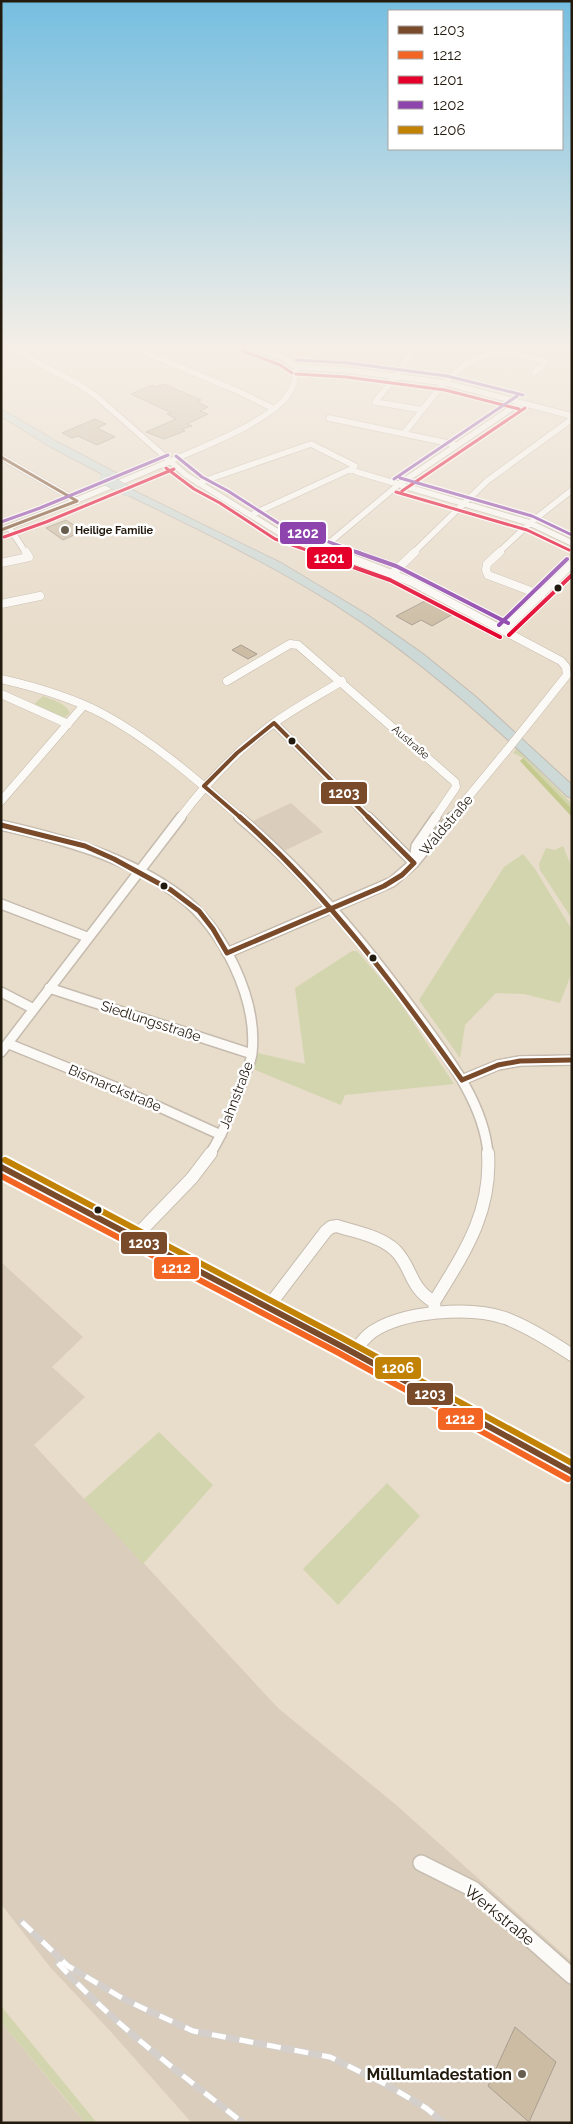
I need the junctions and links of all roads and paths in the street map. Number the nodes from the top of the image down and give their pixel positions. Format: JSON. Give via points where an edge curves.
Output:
{"nodes":[{"id":1,"x":37,"y":443,"type":"edge"},
{"id":2,"x":52,"y":443,"type":"edge"},
{"id":3,"x":150,"y":443,"type":"edge"},
{"id":4,"x":212,"y":443,"type":"edge"},
{"id":5,"x":449,"y":443,"type":"edge"},
{"id":6,"x":460,"y":443,"type":"edge"},
{"id":7,"x":537,"y":443,"type":"edge"},
{"id":8,"x":457,"y":445,"type":"junction"},
{"id":9,"x":1,"y":458,"type":"edge"},
{"id":10,"x":171,"y":462,"type":"junction"},
{"id":11,"x":353,"y":468,"type":"junction"},
{"id":12,"x":108,"y":477,"type":"junction"},
{"id":13,"x":198,"y":483,"type":"junction"},
{"id":14,"x":398,"y":485,"type":"junction"},
{"id":15,"x":132,"y":489,"type":"junction"},
{"id":16,"x":572,"y":490,"type":"edge"},
{"id":17,"x":77,"y":501,"type":"junction"},
{"id":18,"x":461,"y":504,"type":"junction"},
{"id":19,"x":251,"y":514,"type":"junction"},
{"id":20,"x":530,"y":523,"type":"junction"},
{"id":21,"x":9,"y":528,"type":"junction"},
{"id":22,"x":1,"y":530,"type":"edge"},
{"id":23,"x":572,"y":543,"type":"edge"},
{"id":24,"x":323,"y":548,"type":"junction"},
{"id":25,"x":1,"y":563,"type":"edge"},
{"id":26,"x":572,"y":564,"type":"edge"},
{"id":27,"x":393,"y":574,"type":"junction"},
{"id":28,"x":541,"y":595,"type":"junction"},
{"id":29,"x":40,"y":596,"type":"dead end"},
{"id":30,"x":1,"y":604,"type":"edge"},
{"id":31,"x":504,"y":630,"type":"junction"},
{"id":32,"x":1,"y":679,"type":"edge"},
{"id":33,"x":342,"y":681,"type":"junction"},
{"id":34,"x":227,"y":682,"type":"dead end"},
{"id":35,"x":1,"y":694,"type":"edge"},
{"id":36,"x":84,"y":705,"type":"junction"},
{"id":37,"x":274,"y":723,"type":"junction"},
{"id":38,"x":68,"y":724,"type":"junction"},
{"id":39,"x":572,"y":778,"type":"edge"},
{"id":40,"x":204,"y":786,"type":"junction"},
{"id":41,"x":572,"y":793,"type":"edge"},
{"id":42,"x":1,"y":801,"type":"edge"},
{"id":43,"x":1,"y":825,"type":"edge"},
{"id":44,"x":414,"y":863,"type":"junction"},
{"id":45,"x":138,"y":871,"type":"junction"},
{"id":46,"x":1,"y":904,"type":"edge"},
{"id":47,"x":332,"y":909,"type":"junction"},
{"id":48,"x":87,"y":937,"type":"junction"},
{"id":49,"x":227,"y":953,"type":"junction"},
{"id":50,"x":49,"y":988,"type":"junction"},
{"id":51,"x":1,"y":992,"type":"edge"},
{"id":52,"x":34,"y":1009,"type":"junction"},
{"id":53,"x":9,"y":1044,"type":"junction"},
{"id":54,"x":1,"y":1052,"type":"edge"},
{"id":55,"x":252,"y":1054,"type":"junction"},
{"id":56,"x":572,"y":1060,"type":"edge"},
{"id":57,"x":462,"y":1080,"type":"junction"},
{"id":58,"x":221,"y":1135,"type":"junction"},
{"id":59,"x":1,"y":1167,"type":"edge"},
{"id":60,"x":134,"y":1238,"type":"junction"},
{"id":61,"x":268,"y":1307,"type":"junction"},
{"id":62,"x":434,"y":1307,"type":"junction"},
{"id":63,"x":354,"y":1352,"type":"junction"},
{"id":64,"x":572,"y":1356,"type":"edge"},
{"id":65,"x":572,"y":1472,"type":"edge"},
{"id":66,"x":421,"y":1863,"type":"dead end"},
{"id":67,"x":572,"y":1976,"type":"edge"}],
"edges":[{"from":1,"to":12,"type":"highway"},
{"from":2,"to":12,"type":"highway"},
{"from":3,"to":10,"type":"street"},
{"from":4,"to":10,"type":"street"},
{"from":5,"to":8,"type":"street"},
{"from":6,"to":8,"type":"street"},
{"from":7,"to":18,"type":"street"},
{"from":8,"to":14,"type":"street"},
{"from":9,"to":17,"type":"street","via":[[10,466]]},
{"from":10,"to":13,"type":"street"},
{"from":10,"to":17,"type":"street"},
{"from":11,"to":13,"type":"street","via":[[311,444]]},
{"from":11,"to":14,"type":"street"},
{"from":11,"to":19,"type":"street"},
{"from":12,"to":15,"type":"highway","bridge":true},
{"from":13,"to":19,"type":"street"},
{"from":14,"to":18,"type":"street"},
{"from":14,"to":24,"type":"street"},
{"from":15,"to":39,"type":"highway","via":[[261,549],[370,612],[486,699]]},
{"from":15,"to":41,"type":"highway","via":[[254,554],[362,617],[477,704],[517,738]]},
{"from":16,"to":20,"type":"street"},
{"from":17,"to":21,"type":"street"},
{"from":18,"to":20,"type":"street"},
{"from":18,"to":27,"type":"street"},
{"from":19,"to":24,"type":"street","via":[[278,532]]},
{"from":20,"to":23,"type":"street"},
{"from":20,"to":28,"type":"street","via":[[485,569],[492,578]]},
{"from":21,"to":22,"type":"street"},
{"from":21,"to":25,"type":"street","via":[[29,557]]},
{"from":24,"to":27,"type":"street"},
{"from":26,"to":28,"type":"street"},
{"from":27,"to":31,"type":"street"},
{"from":28,"to":31,"type":"street"},
{"from":29,"to":30,"type":"street"},
{"from":31,"to":44,"type":"street","name":"Waldstraße","bridge":true,"via":[[564,664],[567,670],[565,679]]},
{"from":32,"to":36,"type":"street","via":[[46,690]]},
{"from":33,"to":34,"type":"street","name":"Austraße","via":[[295,644],[290,644]]},
{"from":33,"to":37,"type":"street"},
{"from":33,"to":44,"type":"street","name":"Austraße","via":[[455,782],[452,795],[416,846]]},
{"from":35,"to":38,"type":"street"},
{"from":36,"to":38,"type":"street"},
{"from":36,"to":40,"type":"street","via":[[123,727]]},
{"from":37,"to":40,"type":"street"},
{"from":37,"to":44,"type":"street"},
{"from":38,"to":42,"type":"street"},
{"from":40,"to":45,"type":"street"},
{"from":40,"to":47,"type":"street","via":[[275,848]]},
{"from":43,"to":45,"type":"street","name":"Jahnstraße","via":[[85,846]]},
{"from":44,"to":47,"type":"street","name":"Waldstraße","via":[[392,882]]},
{"from":45,"to":48,"type":"street"},
{"from":45,"to":49,"type":"street","name":"Jahnstraße","via":[[185,898],[213,929]]},
{"from":46,"to":48,"type":"street"},
{"from":47,"to":49,"type":"street","name":"Waldstraße"},
{"from":47,"to":57,"type":"street","via":[[401,994]]},
{"from":48,"to":50,"type":"street"},
{"from":49,"to":55,"type":"street","name":"Jahnstraße","via":[[251,1019]]},
{"from":50,"to":52,"type":"street"},
{"from":50,"to":55,"type":"street","name":"Siedlungsstraße"},
{"from":51,"to":52,"type":"street"},
{"from":52,"to":53,"type":"street"},
{"from":53,"to":54,"type":"street"},
{"from":53,"to":58,"type":"street","name":"Bismarckstraße"},
{"from":55,"to":58,"type":"street","name":"Jahnstraße"},
{"from":56,"to":57,"type":"street","via":[[520,1060]]},
{"from":57,"to":62,"type":"street","via":[[487,1142],[488,1190],[476,1230]]},
{"from":58,"to":60,"type":"street","name":"Jahnstraße","via":[[208,1158]]},
{"from":59,"to":60,"type":"street"},
{"from":60,"to":61,"type":"street"},
{"from":61,"to":62,"type":"street","via":[[326,1231],[337,1226],[386,1243],[394,1250],[416,1289]]},
{"from":61,"to":63,"type":"street"},
{"from":62,"to":63,"type":"street","via":[[381,1327]]},
{"from":62,"to":64,"type":"street","via":[[492,1314],[539,1334]]},
{"from":63,"to":65,"type":"street"},
{"from":66,"to":67,"type":"street","name":"Werkstraße","via":[[473,1889]]}]}
